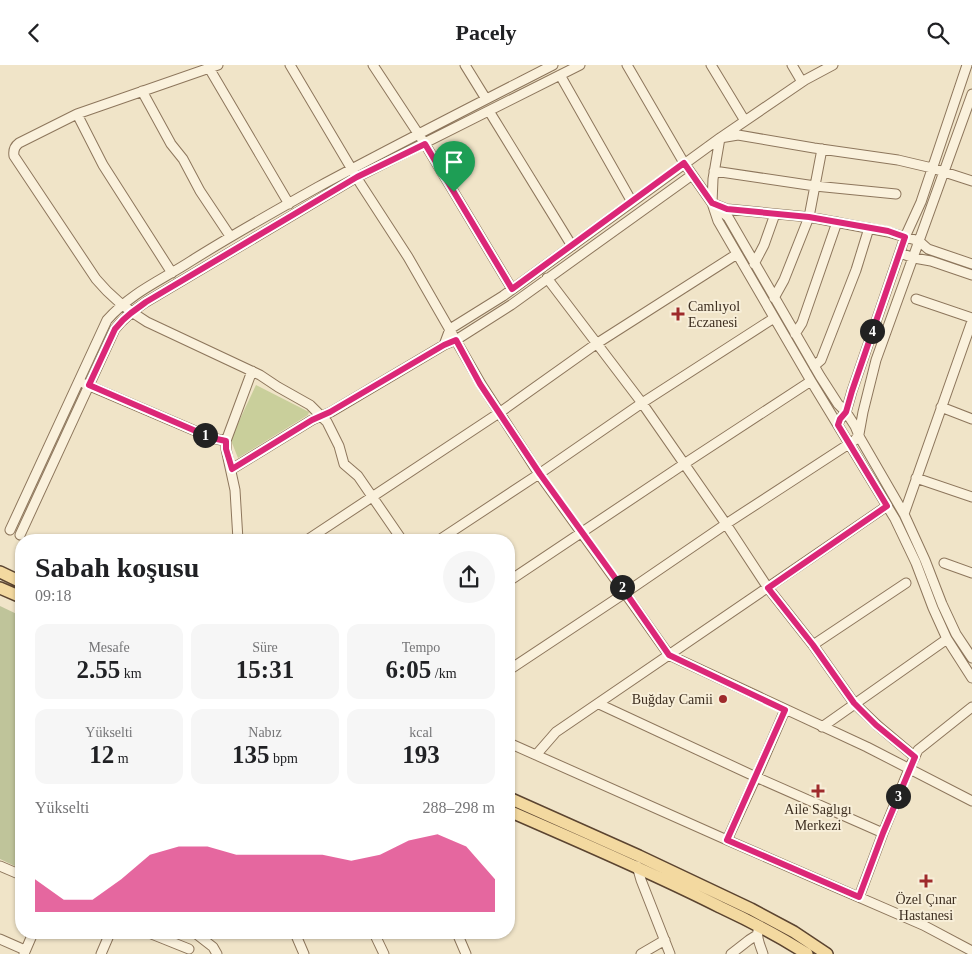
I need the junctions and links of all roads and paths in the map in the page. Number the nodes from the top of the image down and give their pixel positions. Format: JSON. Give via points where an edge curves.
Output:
{"nodes":[{"id":1,"x":290,"y":65,"type":"edge"},
{"id":2,"x":373,"y":65,"type":"edge"},
{"id":3,"x":465,"y":65,"type":"edge"},
{"id":4,"x":553,"y":65,"type":"edge"},
{"id":5,"x":580,"y":65,"type":"edge"},
{"id":6,"x":627,"y":65,"type":"edge"},
{"id":7,"x":711,"y":65,"type":"edge"},
{"id":8,"x":792,"y":65,"type":"edge"},
{"id":9,"x":833,"y":65,"type":"edge"},
{"id":10,"x":967,"y":65,"type":"edge"},
{"id":11,"x":214,"y":67,"type":"edge"},
{"id":12,"x":560,"y":75,"type":"junction"},
{"id":13,"x":802,"y":82,"type":"junction"},
{"id":14,"x":142,"y":91,"type":"junction"},
{"id":15,"x":972,"y":95,"type":"edge"},
{"id":16,"x":486,"y":99,"type":"junction"},
{"id":17,"x":489,"y":111,"type":"junction"},
{"id":18,"x":77,"y":114,"type":"junction"},
{"id":19,"x":745,"y":121,"type":"junction"},
{"id":20,"x":418,"y":134,"type":"junction"},
{"id":21,"x":720,"y":138,"type":"junction"},
{"id":22,"x":425,"y":144,"type":"junction"},
{"id":23,"x":822,"y":149,"type":"junction"},
{"id":24,"x":684,"y":163,"type":"junction"},
{"id":25,"x":932,"y":168,"type":"junction"},
{"id":26,"x":352,"y":169,"type":"junction"},
{"id":27,"x":714,"y":171,"type":"junction"},
{"id":28,"x":944,"y":172,"type":"junction"},
{"id":29,"x":692,"y":175,"type":"junction"},
{"id":30,"x":357,"y":177,"type":"junction"},
{"id":31,"x":972,"y":181,"type":"edge"},
{"id":32,"x":815,"y":186,"type":"junction"},
{"id":33,"x":896,"y":194,"type":"dead end"},
{"id":34,"x":632,"y":202,"type":"junction"},
{"id":35,"x":288,"y":203,"type":"junction"},
{"id":36,"x":712,"y":203,"type":"junction"},
{"id":37,"x":775,"y":214,"type":"junction"},
{"id":38,"x":809,"y":217,"type":"junction"},
{"id":39,"x":837,"y":222,"type":"junction"},
{"id":40,"x":869,"y":228,"type":"junction"},
{"id":41,"x":230,"y":236,"type":"junction"},
{"id":42,"x":905,"y":237,"type":"junction"},
{"id":43,"x":919,"y":241,"type":"junction"},
{"id":44,"x":572,"y":246,"type":"junction"},
{"id":45,"x":900,"y":253,"type":"junction"},
{"id":46,"x":737,"y":254,"type":"junction"},
{"id":47,"x":914,"y":257,"type":"junction"},
{"id":48,"x":972,"y":264,"type":"edge"},
{"id":49,"x":754,"y":265,"type":"junction"},
{"id":50,"x":172,"y":273,"type":"junction"},
{"id":51,"x":972,"y":275,"type":"edge"},
{"id":52,"x":548,"y":278,"type":"junction"},
{"id":53,"x":512,"y":289,"type":"junction"},
{"id":54,"x":774,"y":298,"type":"junction"},
{"id":55,"x":916,"y":299,"type":"dead end"},
{"id":56,"x":121,"y":305,"type":"junction"},
{"id":57,"x":131,"y":313,"type":"junction"},
{"id":58,"x":774,"y":318,"type":"junction"},
{"id":59,"x":972,"y":320,"type":"edge"},
{"id":60,"x":450,"y":329,"type":"junction"},
{"id":61,"x":795,"y":333,"type":"junction"},
{"id":62,"x":969,"y":338,"type":"edge"},
{"id":63,"x":456,"y":340,"type":"junction"},
{"id":64,"x":596,"y":344,"type":"junction"},
{"id":65,"x":444,"y":345,"type":"junction"},
{"id":66,"x":814,"y":366,"type":"junction"},
{"id":67,"x":252,"y":371,"type":"junction"},
{"id":68,"x":79,"y":381,"type":"junction"},
{"id":69,"x":811,"y":381,"type":"junction"},
{"id":70,"x":89,"y":385,"type":"junction"},
{"id":71,"x":642,"y":403,"type":"junction"},
{"id":72,"x":941,"y":407,"type":"junction"},
{"id":73,"x":846,"y":412,"type":"junction"},
{"id":74,"x":499,"y":413,"type":"junction"},
{"id":75,"x":321,"y":416,"type":"junction"},
{"id":76,"x":972,"y":419,"type":"edge"},
{"id":77,"x":838,"y":425,"type":"junction"},
{"id":78,"x":859,"y":434,"type":"junction"},
{"id":79,"x":226,"y":441,"type":"junction"},
{"id":80,"x":849,"y":443,"type":"junction"},
{"id":81,"x":684,"y":464,"type":"junction"},
{"id":82,"x":232,"y":469,"type":"junction"},
{"id":83,"x":540,"y":474,"type":"junction"},
{"id":84,"x":916,"y":477,"type":"junction"},
{"id":85,"x":372,"y":497,"type":"junction"},
{"id":86,"x":972,"y":497,"type":"edge"},
{"id":87,"x":887,"y":506,"type":"junction"},
{"id":88,"x":904,"y":514,"type":"junction"},
{"id":89,"x":726,"y":524,"type":"junction"},
{"id":90,"x":10,"y":530,"type":"dead end"},
{"id":91,"x":582,"y":531,"type":"junction"},
{"id":92,"x":20,"y":534,"type":"edge"},
{"id":93,"x":238,"y":534,"type":"edge"},
{"id":94,"x":316,"y":534,"type":"edge"},
{"id":95,"x":398,"y":534,"type":"edge"},
{"id":96,"x":448,"y":534,"type":"edge"},
{"id":97,"x":944,"y":563,"type":"dead end"},
{"id":98,"x":0,"y":572,"type":"edge"},
{"id":99,"x":972,"y":573,"type":"edge"},
{"id":100,"x":515,"y":577,"type":"edge"},
{"id":101,"x":15,"y":579,"type":"edge"},
{"id":102,"x":906,"y":583,"type":"dead end"},
{"id":103,"x":0,"y":588,"type":"edge"},
{"id":104,"x":768,"y":588,"type":"junction"},
{"id":105,"x":626,"y":593,"type":"junction"},
{"id":106,"x":15,"y":594,"type":"edge"},
{"id":107,"x":947,"y":639,"type":"junction"},
{"id":108,"x":813,"y":645,"type":"junction"},
{"id":109,"x":669,"y":655,"type":"junction"},
{"id":110,"x":972,"y":658,"type":"edge"},
{"id":111,"x":515,"y":666,"type":"edge"},
{"id":112,"x":972,"y":678,"type":"edge"},
{"id":113,"x":854,"y":703,"type":"junction"},
{"id":114,"x":599,"y":704,"type":"junction"},
{"id":115,"x":972,"y":707,"type":"edge"},
{"id":116,"x":785,"y":710,"type":"junction"},
{"id":117,"x":822,"y":727,"type":"junction"},
{"id":118,"x":515,"y":746,"type":"edge"},
{"id":119,"x":536,"y":755,"type":"junction"},
{"id":120,"x":915,"y":757,"type":"junction"},
{"id":121,"x":909,"y":769,"type":"junction"},
{"id":122,"x":756,"y":777,"type":"junction"},
{"id":123,"x":515,"y":801,"type":"edge"},
{"id":124,"x":972,"y":801,"type":"edge"},
{"id":125,"x":515,"y":814,"type":"edge"},
{"id":126,"x":883,"y":833,"type":"junction"},
{"id":127,"x":727,"y":840,"type":"junction"},
{"id":128,"x":0,"y":866,"type":"edge"},
{"id":129,"x":637,"y":866,"type":"junction"},
{"id":130,"x":15,"y":872,"type":"edge"},
{"id":131,"x":859,"y":897,"type":"junction"},
{"id":132,"x":758,"y":931,"type":"junction"},
{"id":133,"x":0,"y":939,"type":"edge"},
{"id":134,"x":29,"y":939,"type":"edge"},
{"id":135,"x":107,"y":939,"type":"edge"},
{"id":136,"x":162,"y":939,"type":"edge"},
{"id":137,"x":193,"y":939,"type":"edge"},
{"id":138,"x":203,"y":939,"type":"edge"},
{"id":139,"x":297,"y":939,"type":"edge"},
{"id":140,"x":377,"y":939,"type":"edge"},
{"id":141,"x":460,"y":939,"type":"edge"},
{"id":142,"x":665,"y":940,"type":"junction"},
{"id":143,"x":188,"y":951,"type":"edge"},
{"id":144,"x":972,"y":951,"type":"edge"},
{"id":145,"x":24,"y":952,"type":"edge"},
{"id":146,"x":101,"y":954,"type":"edge"},
{"id":147,"x":217,"y":954,"type":"edge"},
{"id":148,"x":304,"y":954,"type":"edge"},
{"id":149,"x":384,"y":954,"type":"edge"},
{"id":150,"x":466,"y":954,"type":"edge"},
{"id":151,"x":641,"y":954,"type":"edge"},
{"id":152,"x":670,"y":954,"type":"edge"},
{"id":153,"x":731,"y":954,"type":"edge"},
{"id":154,"x":763,"y":954,"type":"edge"},
{"id":155,"x":807,"y":954,"type":"edge"},
{"id":156,"x":827,"y":954,"type":"edge"}],
"edges":[{"from":1,"to":26,"type":"street"},
{"from":2,"to":20,"type":"street"},
{"from":3,"to":16,"type":"street"},
{"from":4,"to":16,"type":"street"},
{"from":5,"to":12,"type":"street"},
{"from":6,"to":24,"type":"street"},
{"from":7,"to":19,"type":"street"},
{"from":8,"to":13,"type":"street"},
{"from":9,"to":13,"type":"street"},
{"from":10,"to":25,"type":"street"},
{"from":11,"to":14,"type":"street"},
{"from":11,"to":35,"type":"street"},
{"from":12,"to":17,"type":"street"},
{"from":12,"to":34,"type":"street"},
{"from":13,"to":19,"type":"street"},
{"from":14,"to":18,"type":"street"},
{"from":14,"to":41,"type":"street","via":[[171,144]]},
{"from":15,"to":28,"type":"street"},
{"from":16,"to":20,"type":"street"},
{"from":17,"to":22,"type":"street"},
{"from":17,"to":44,"type":"street"},
{"from":18,"to":50,"type":"street","via":[[103,165]]},
{"from":18,"to":56,"type":"street","via":[[19,143],[14,156],[96,279]]},
{"from":19,"to":21,"type":"street"},
{"from":20,"to":22,"type":"street"},
{"from":20,"to":26,"type":"street"},
{"from":21,"to":23,"type":"street","via":[[738,135]]},
{"from":21,"to":24,"type":"street"},
{"from":21,"to":27,"type":"street"},
{"from":22,"to":30,"type":"street"},
{"from":22,"to":53,"type":"street"},
{"from":23,"to":25,"type":"street"},
{"from":23,"to":32,"type":"street"},
{"from":24,"to":29,"type":"street"},
{"from":24,"to":34,"type":"street"},
{"from":25,"to":28,"type":"street"},
{"from":25,"to":42,"type":"street"},
{"from":26,"to":30,"type":"street"},
{"from":26,"to":35,"type":"street"},
{"from":27,"to":32,"type":"street"},
{"from":27,"to":36,"type":"street"},
{"from":28,"to":31,"type":"street"},
{"from":28,"to":43,"type":"street"},
{"from":29,"to":36,"type":"street"},
{"from":29,"to":52,"type":"street"},
{"from":30,"to":57,"type":"street"},
{"from":30,"to":60,"type":"street"},
{"from":32,"to":33,"type":"street"},
{"from":32,"to":38,"type":"street"},
{"from":34,"to":44,"type":"street"},
{"from":35,"to":41,"type":"street"},
{"from":36,"to":37,"type":"street","via":[[727,209]]},
{"from":36,"to":46,"type":"street","via":[[718,221]]},
{"from":36,"to":49,"type":"street","via":[[728,217]]},
{"from":37,"to":38,"type":"street"},
{"from":37,"to":49,"type":"street"},
{"from":38,"to":39,"type":"street"},
{"from":38,"to":54,"type":"street"},
{"from":39,"to":40,"type":"street"},
{"from":39,"to":61,"type":"street","via":[[802,323]]},
{"from":40,"to":42,"type":"street"},
{"from":40,"to":66,"type":"street","via":[[821,360]]},
{"from":41,"to":50,"type":"street"},
{"from":42,"to":43,"type":"street"},
{"from":42,"to":45,"type":"street"},
{"from":43,"to":47,"type":"street"},
{"from":43,"to":48,"type":"street","via":[[928,249]]},
{"from":44,"to":53,"type":"street"},
{"from":45,"to":47,"type":"street"},
{"from":45,"to":73,"type":"street"},
{"from":46,"to":58,"type":"street"},
{"from":46,"to":64,"type":"street"},
{"from":47,"to":51,"type":"street"},
{"from":47,"to":78,"type":"street","via":[[876,360]]},
{"from":49,"to":54,"type":"street"},
{"from":50,"to":56,"type":"street"},
{"from":52,"to":63,"type":"street"},
{"from":52,"to":64,"type":"street"},
{"from":53,"to":60,"type":"street"},
{"from":54,"to":61,"type":"street"},
{"from":55,"to":59,"type":"street"},
{"from":56,"to":57,"type":"street"},
{"from":56,"to":68,"type":"street","via":[[107,320]]},
{"from":57,"to":67,"type":"street"},
{"from":57,"to":70,"type":"street","via":[[115,329]]},
{"from":58,"to":69,"type":"street"},
{"from":58,"to":71,"type":"street"},
{"from":59,"to":62,"type":"street"},
{"from":60,"to":63,"type":"street"},
{"from":60,"to":65,"type":"street"},
{"from":61,"to":66,"type":"street"},
{"from":62,"to":72,"type":"street"},
{"from":63,"to":65,"type":"street"},
{"from":63,"to":74,"type":"street"},
{"from":64,"to":71,"type":"street"},
{"from":64,"to":74,"type":"street"},
{"from":65,"to":75,"type":"street"},
{"from":66,"to":73,"type":"street"},
{"from":67,"to":75,"type":"street","via":[[310,405]]},
{"from":67,"to":79,"type":"street"},
{"from":68,"to":70,"type":"street"},
{"from":68,"to":90,"type":"street"},
{"from":69,"to":77,"type":"street"},
{"from":69,"to":81,"type":"street"},
{"from":70,"to":79,"type":"street","via":[[212,438]]},
{"from":70,"to":92,"type":"street"},
{"from":71,"to":81,"type":"street"},
{"from":71,"to":83,"type":"street"},
{"from":72,"to":76,"type":"street"},
{"from":72,"to":84,"type":"street"},
{"from":73,"to":77,"type":"street"},
{"from":73,"to":78,"type":"street"},
{"from":74,"to":83,"type":"street"},
{"from":74,"to":85,"type":"street"},
{"from":75,"to":82,"type":"street"},
{"from":75,"to":85,"type":"street","via":[[339,445],[344,463],[358,476]]},
{"from":77,"to":80,"type":"street"},
{"from":78,"to":80,"type":"street"},
{"from":78,"to":88,"type":"street"},
{"from":79,"to":82,"type":"street"},
{"from":80,"to":87,"type":"street"},
{"from":80,"to":89,"type":"street"},
{"from":81,"to":89,"type":"street"},
{"from":81,"to":91,"type":"street"},
{"from":82,"to":93,"type":"street"},
{"from":83,"to":91,"type":"street"},
{"from":83,"to":96,"type":"street"},
{"from":84,"to":86,"type":"street"},
{"from":84,"to":88,"type":"street"},
{"from":85,"to":94,"type":"street"},
{"from":85,"to":95,"type":"street"},
{"from":87,"to":104,"type":"street"},
{"from":87,"to":107,"type":"street","via":[[916,563]]},
{"from":88,"to":110,"type":"street","via":[[956,634]]},
{"from":89,"to":104,"type":"street"},
{"from":89,"to":105,"type":"street"},
{"from":91,"to":100,"type":"street"},
{"from":91,"to":105,"type":"street"},
{"from":97,"to":99,"type":"street"},
{"from":98,"to":101,"type":"main road"},
{"from":102,"to":108,"type":"street"},
{"from":103,"to":106,"type":"main road"},
{"from":104,"to":108,"type":"street"},
{"from":104,"to":109,"type":"street"},
{"from":105,"to":109,"type":"street"},
{"from":105,"to":111,"type":"street"},
{"from":107,"to":112,"type":"street"},
{"from":107,"to":113,"type":"street"},
{"from":108,"to":113,"type":"street"},
{"from":109,"to":114,"type":"street"},
{"from":109,"to":116,"type":"street"},
{"from":113,"to":117,"type":"street"},
{"from":113,"to":120,"type":"street"},
{"from":114,"to":119,"type":"street","via":[[556,732]]},
{"from":114,"to":122,"type":"street"},
{"from":115,"to":120,"type":"street","via":[[918,750]]},
{"from":116,"to":117,"type":"street"},
{"from":116,"to":122,"type":"street"},
{"from":117,"to":121,"type":"street"},
{"from":118,"to":119,"type":"street"},
{"from":119,"to":127,"type":"street"},
{"from":120,"to":121,"type":"street"},
{"from":121,"to":124,"type":"street"},
{"from":121,"to":126,"type":"street"},
{"from":122,"to":126,"type":"street"},
{"from":122,"to":127,"type":"street"},
{"from":123,"to":156,"type":"main road","via":[[751,909]]},
{"from":125,"to":129,"type":"main road"},
{"from":126,"to":131,"type":"street"},
{"from":127,"to":131,"type":"street"},
{"from":128,"to":130,"type":"street"},
{"from":129,"to":132,"type":"main road"},
{"from":129,"to":142,"type":"street"},
{"from":131,"to":144,"type":"street"},
{"from":132,"to":153,"type":"street"},
{"from":132,"to":154,"type":"street"},
{"from":132,"to":155,"type":"main road","via":[[787,941]]},
{"from":133,"to":145,"type":"street"},
{"from":134,"to":145,"type":"street"},
{"from":135,"to":146,"type":"street"},
{"from":136,"to":143,"type":"street"},
{"from":137,"to":143,"type":"street"},
{"from":138,"to":147,"type":"street"},
{"from":139,"to":148,"type":"street"},
{"from":140,"to":149,"type":"street"},
{"from":141,"to":150,"type":"street"},
{"from":142,"to":151,"type":"street"},
{"from":142,"to":152,"type":"street"}]}
